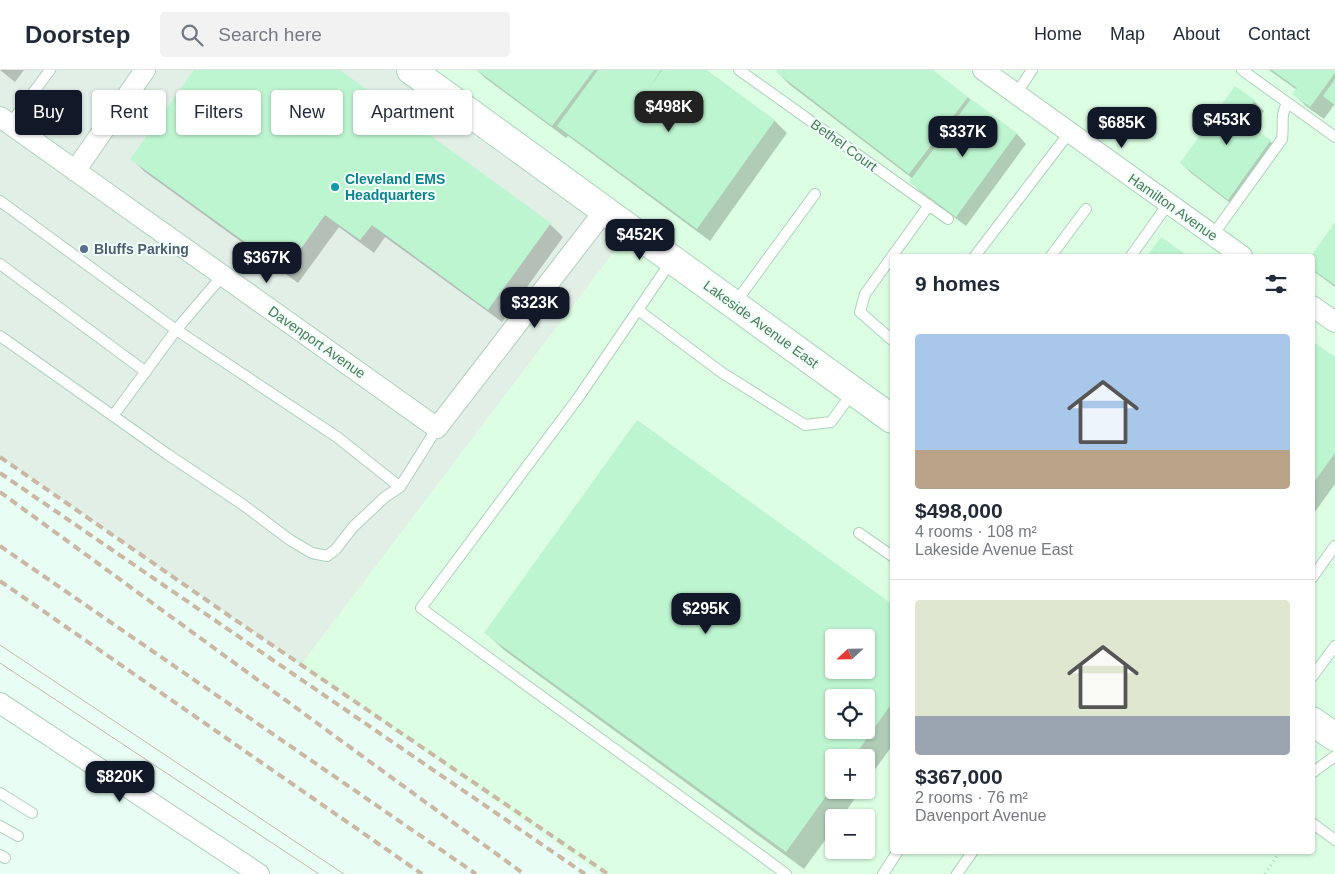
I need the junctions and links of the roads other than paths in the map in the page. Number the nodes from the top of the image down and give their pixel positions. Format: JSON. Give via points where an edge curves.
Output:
{"nodes":[{"id":1,"x":50,"y":70,"type":"edge"},
{"id":2,"x":145,"y":70,"type":"edge"},
{"id":3,"x":739,"y":70,"type":"edge"},
{"id":4,"x":983,"y":70,"type":"edge"},
{"id":5,"x":1032,"y":70,"type":"edge"},
{"id":6,"x":1242,"y":70,"type":"edge"},
{"id":7,"x":420,"y":72,"type":"edge"},
{"id":8,"x":1016,"y":94,"type":"junction"},
{"id":9,"x":1287,"y":102,"type":"junction"},
{"id":10,"x":5,"y":120,"type":"edge"},
{"id":11,"x":1069,"y":133,"type":"junction"},
{"id":12,"x":1335,"y":137,"type":"edge"},
{"id":13,"x":75,"y":171,"type":"junction"},
{"id":14,"x":815,"y":194,"type":"dead end"},
{"id":15,"x":0,"y":201,"type":"edge"},
{"id":16,"x":1168,"y":204,"type":"junction"},
{"id":17,"x":929,"y":205,"type":"junction"},
{"id":18,"x":1086,"y":208,"type":"dead end"},
{"id":19,"x":605,"y":210,"type":"junction"},
{"id":20,"x":948,"y":219,"type":"dead end"},
{"id":21,"x":1213,"y":235,"type":"junction"},
{"id":22,"x":894,"y":254,"type":"edge"},
{"id":23,"x":977,"y":254,"type":"edge"},
{"id":24,"x":1052,"y":254,"type":"edge"},
{"id":25,"x":1132,"y":254,"type":"edge"},
{"id":26,"x":1239,"y":254,"type":"edge"},
{"id":27,"x":673,"y":259,"type":"junction"},
{"id":28,"x":890,"y":259,"type":"edge"},
{"id":29,"x":0,"y":264,"type":"edge"},
{"id":30,"x":223,"y":275,"type":"junction"},
{"id":31,"x":734,"y":304,"type":"junction"},
{"id":32,"x":1315,"y":308,"type":"edge"},
{"id":33,"x":638,"y":310,"type":"junction"},
{"id":34,"x":1335,"y":322,"type":"edge"},
{"id":35,"x":176,"y":330,"type":"junction"},
{"id":36,"x":0,"y":336,"type":"edge"},
{"id":37,"x":890,"y":338,"type":"edge"},
{"id":38,"x":146,"y":372,"type":"junction"},
{"id":39,"x":854,"y":391,"type":"junction"},
{"id":40,"x":113,"y":416,"type":"junction"},
{"id":41,"x":890,"y":418,"type":"edge"},
{"id":42,"x":437,"y":428,"type":"junction"},
{"id":43,"x":400,"y":487,"type":"junction"},
{"id":44,"x":859,"y":533,"type":"dead end"},
{"id":45,"x":1335,"y":546,"type":"edge"},
{"id":46,"x":890,"y":555,"type":"edge"},
{"id":47,"x":1315,"y":574,"type":"edge"},
{"id":48,"x":1335,"y":646,"type":"edge"},
{"id":49,"x":1315,"y":673,"type":"edge"},
{"id":50,"x":0,"y":703,"type":"edge"},
{"id":51,"x":1315,"y":723,"type":"edge"},
{"id":52,"x":1335,"y":738,"type":"edge"},
{"id":53,"x":1335,"y":756,"type":"edge"},
{"id":54,"x":1315,"y":771,"type":"edge"},
{"id":55,"x":0,"y":793,"type":"edge"},
{"id":56,"x":32,"y":812,"type":"dead end"},
{"id":57,"x":1315,"y":825,"type":"edge"},
{"id":58,"x":0,"y":826,"type":"edge"},
{"id":59,"x":18,"y":836,"type":"dead end"},
{"id":60,"x":1335,"y":840,"type":"edge"},
{"id":61,"x":896,"y":854,"type":"edge"},
{"id":62,"x":971,"y":854,"type":"edge"},
{"id":63,"x":259,"y":874,"type":"edge"},
{"id":64,"x":786,"y":874,"type":"edge"},
{"id":65,"x":883,"y":874,"type":"edge"},
{"id":66,"x":957,"y":874,"type":"edge"}],
"edges":[{"from":1,"to":10,"type":"lane"},
{"from":2,"to":13,"type":"street"},
{"from":3,"to":17,"type":"lane","name":"Bethel Court"},
{"from":4,"to":8,"type":"street","name":"Hamilton Avenue"},
{"from":5,"to":8,"type":"lane"},
{"from":6,"to":9,"type":"lane"},
{"from":7,"to":19,"type":"street","name":"Lakeside Avenue East"},
{"from":8,"to":11,"type":"street","name":"Hamilton Avenue"},
{"from":9,"to":12,"type":"lane"},
{"from":9,"to":21,"type":"lane","via":[[1282,116],[1282,139]]},
{"from":10,"to":13,"type":"street","name":"Davenport Avenue"},
{"from":11,"to":16,"type":"street","name":"Hamilton Avenue"},
{"from":11,"to":23,"type":"lane"},
{"from":13,"to":30,"type":"street","name":"Davenport Avenue"},
{"from":14,"to":31,"type":"lane"},
{"from":15,"to":35,"type":"lane"},
{"from":16,"to":21,"type":"street","name":"Hamilton Avenue"},
{"from":16,"to":25,"type":"lane"},
{"from":17,"to":20,"type":"lane","name":"Bethel Court"},
{"from":17,"to":22,"type":"lane"},
{"from":18,"to":24,"type":"lane"},
{"from":19,"to":27,"type":"street","name":"Lakeside Avenue East"},
{"from":19,"to":42,"type":"street"},
{"from":21,"to":26,"type":"street","name":"Hamilton Avenue"},
{"from":27,"to":31,"type":"street","name":"Lakeside Avenue East"},
{"from":27,"to":33,"type":"lane"},
{"from":28,"to":37,"type":"lane","via":[[865,294],[860,312]]},
{"from":29,"to":38,"type":"lane"},
{"from":30,"to":35,"type":"lane"},
{"from":30,"to":42,"type":"street","name":"Davenport Avenue"},
{"from":31,"to":39,"type":"street","name":"Lakeside Avenue East"},
{"from":32,"to":34,"type":"street"},
{"from":33,"to":39,"type":"lane","via":[[721,372],[805,425],[831,422]]},
{"from":33,"to":64,"type":"lane","via":[[578,398],[421,608]]},
{"from":35,"to":38,"type":"lane"},
{"from":35,"to":43,"type":"lane","via":[[337,437]]},
{"from":36,"to":40,"type":"lane"},
{"from":38,"to":40,"type":"lane"},
{"from":39,"to":41,"type":"street","name":"Lakeside Avenue East"},
{"from":40,"to":43,"type":"lane","via":[[312,553],[327,556],[336,550],[352,527]]},
{"from":42,"to":43,"type":"lane"},
{"from":44,"to":46,"type":"lane"},
{"from":45,"to":47,"type":"lane"},
{"from":48,"to":49,"type":"lane"},
{"from":50,"to":63,"type":"street"},
{"from":51,"to":52,"type":"street"},
{"from":53,"to":54,"type":"lane"},
{"from":55,"to":56,"type":"lane"},
{"from":57,"to":60,"type":"lane"},
{"from":58,"to":59,"type":"lane"},
{"from":61,"to":65,"type":"lane"},
{"from":62,"to":66,"type":"lane"}]}
